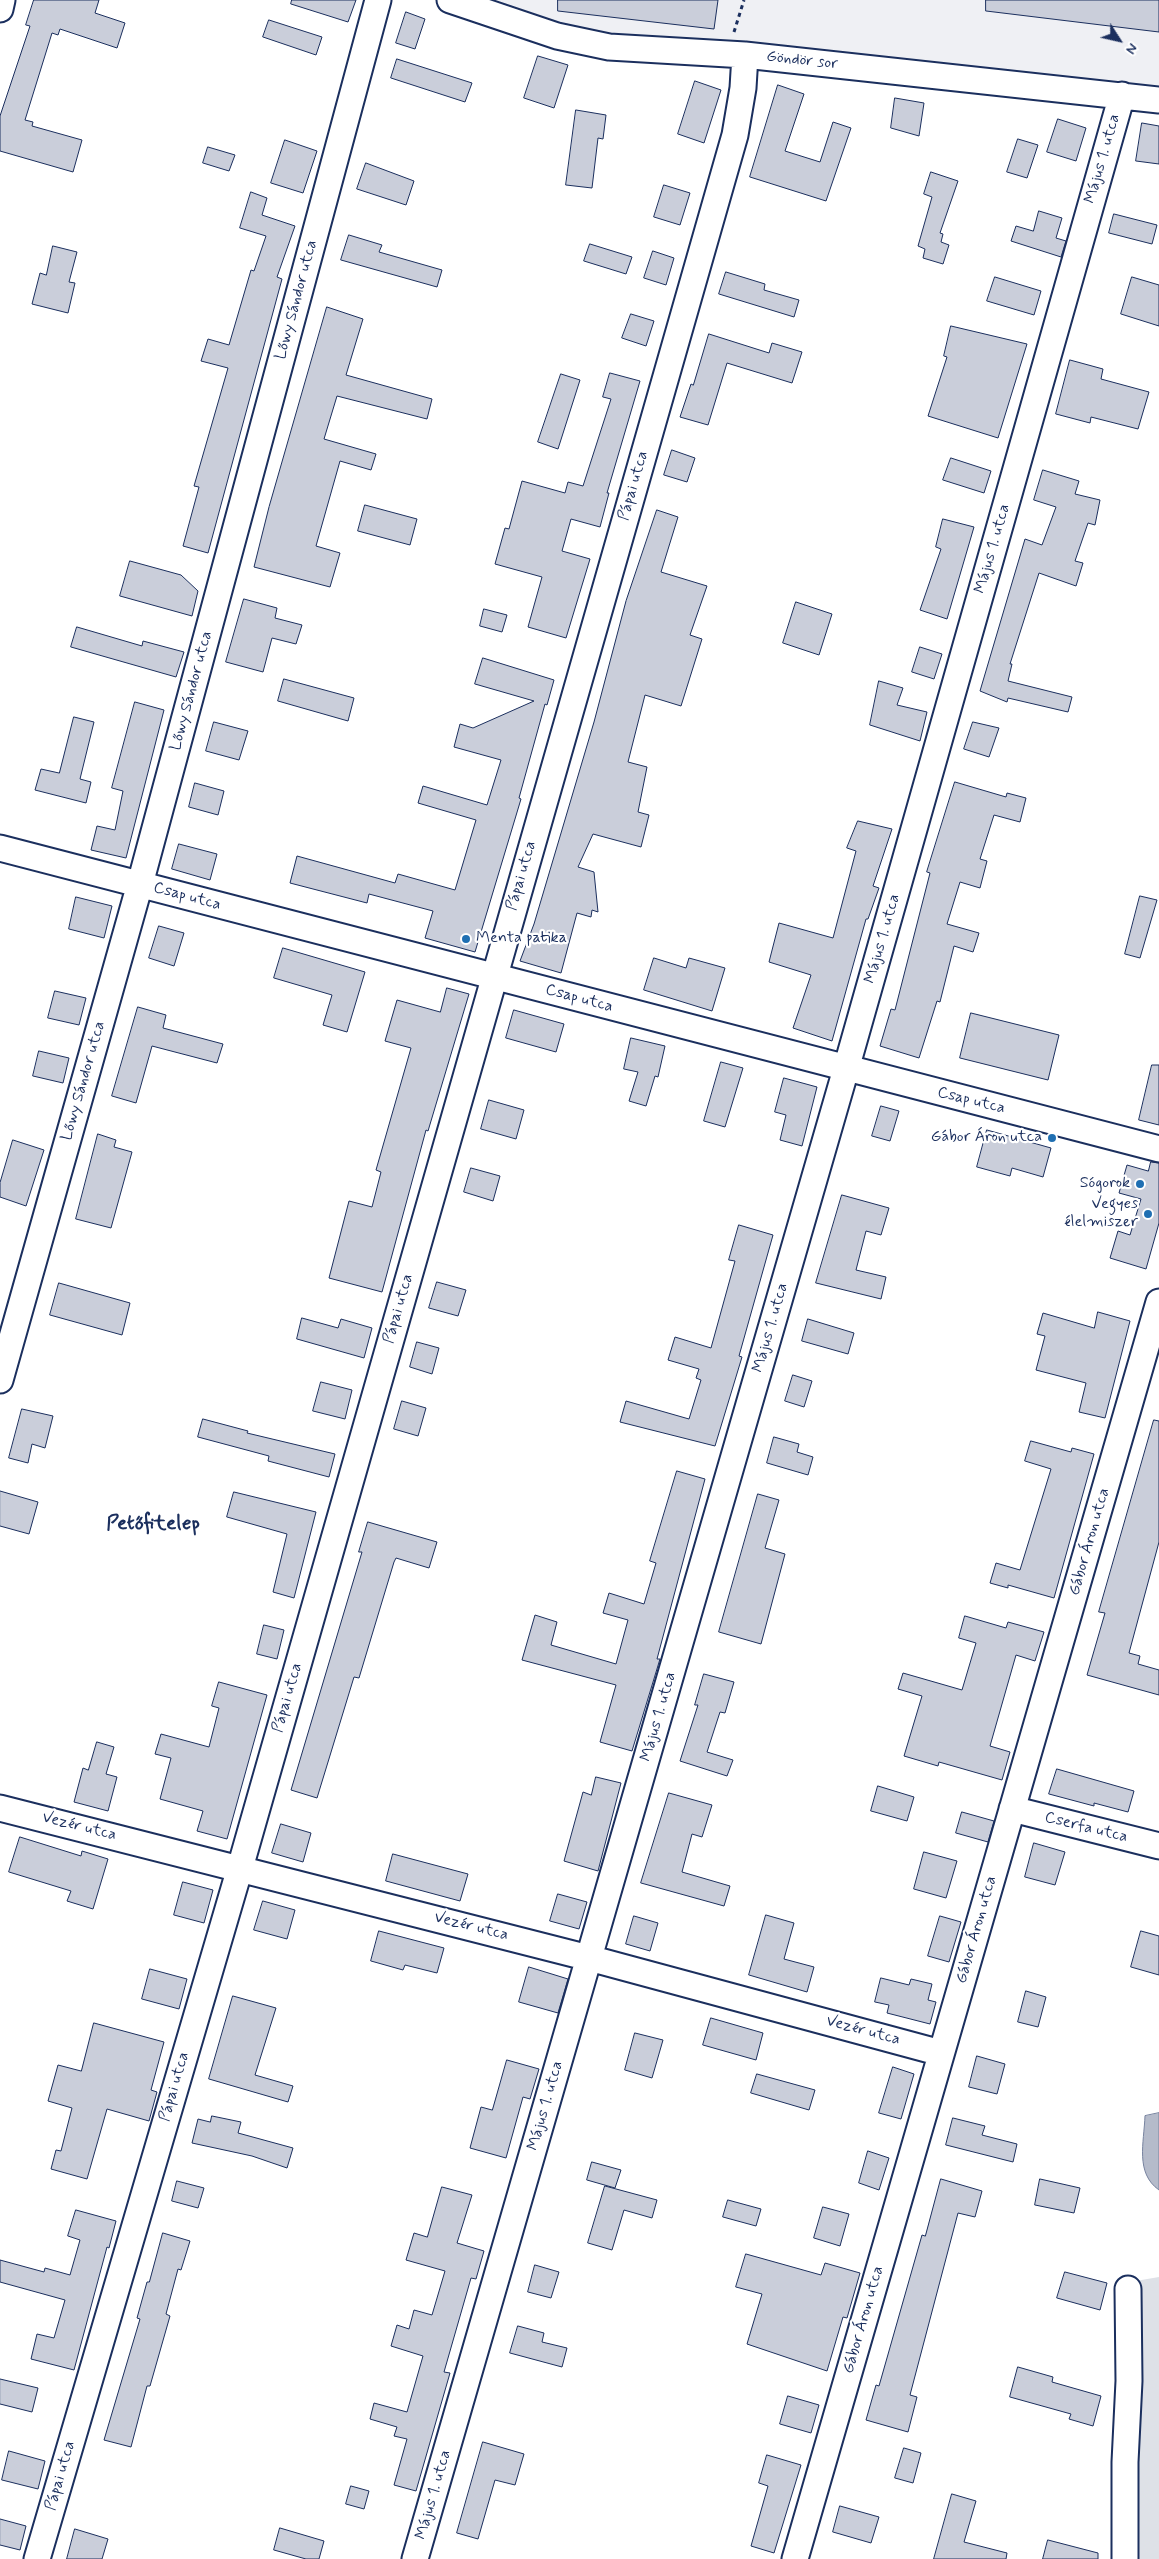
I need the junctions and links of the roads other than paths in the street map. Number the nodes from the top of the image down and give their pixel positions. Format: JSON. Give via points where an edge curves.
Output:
{"nodes":[{"id":1,"x":2,"y":0,"type":"edge"},
{"id":2,"x":378,"y":0,"type":"edge"},
{"id":3,"x":450,"y":0,"type":"edge"},
{"id":4,"x":0,"y":9,"type":"edge"},
{"id":5,"x":736,"y":54,"type":"junction"},
{"id":6,"x":1122,"y":95,"type":"junction"},
{"id":7,"x":1159,"y":100,"type":"edge"},
{"id":8,"x":0,"y":848,"type":"edge"},
{"id":9,"x":140,"y":884,"type":"junction"},
{"id":10,"x":493,"y":977,"type":"junction"},
{"id":11,"x":846,"y":1069,"type":"junction"},
{"id":12,"x":1159,"y":1149,"type":"edge"},
{"id":13,"x":1159,"y":1302,"type":"edge"},
{"id":14,"x":0,"y":1380,"type":"edge"},
{"id":15,"x":0,"y":1808,"type":"edge"},
{"id":16,"x":1012,"y":1809,"type":"junction"},
{"id":17,"x":1159,"y":1846,"type":"edge"},
{"id":18,"x":240,"y":1868,"type":"junction"},
{"id":19,"x":590,"y":1958,"type":"junction"},
{"id":20,"x":941,"y":2053,"type":"junction"},
{"id":21,"x":1128,"y":2289,"type":"dead end"},
{"id":22,"x":803,"y":2557,"type":"edge"},
{"id":23,"x":37,"y":2559,"type":"edge"},
{"id":24,"x":415,"y":2559,"type":"edge"},
{"id":25,"x":1125,"y":2559,"type":"edge"}],
"edges":[{"from":1,"to":4,"type":"street"},
{"from":2,"to":9,"type":"street","name":"Lőwy Sándor utca"},
{"from":3,"to":5,"type":"street","name":"Göndör sor","via":[[557,36],[609,46]]},
{"from":5,"to":6,"type":"street","name":"Göndör sor"},
{"from":5,"to":10,"type":"street","name":"Pápai utca","via":[[743,88],[735,135]]},
{"from":6,"to":7,"type":"street","name":"Göndör sor"},
{"from":6,"to":11,"type":"street","name":"Május 1. utca"},
{"from":8,"to":9,"type":"street","name":"Csap utca"},
{"from":9,"to":10,"type":"street","name":"Csap utca"},
{"from":9,"to":14,"type":"street","name":"Lőwy Sándor utca"},
{"from":10,"to":11,"type":"street","name":"Csap utca"},
{"from":10,"to":18,"type":"street","name":"Pápai utca"},
{"from":11,"to":12,"type":"street","name":"Csap utca"},
{"from":11,"to":19,"type":"street","name":"Május 1. utca"},
{"from":13,"to":16,"type":"street","name":"Gábor Áron utca"},
{"from":15,"to":18,"type":"street","name":"Vezér utca"},
{"from":16,"to":17,"type":"street","name":"Cserfa utca"},
{"from":16,"to":20,"type":"street","name":"Gábor Áron utca"},
{"from":18,"to":19,"type":"street","name":"Vezér utca"},
{"from":18,"to":23,"type":"street","name":"Pápai utca"},
{"from":19,"to":20,"type":"street","name":"Vezér utca"},
{"from":19,"to":24,"type":"street","name":"Május 1. utca"},
{"from":20,"to":22,"type":"street","name":"Gábor Áron utca"},
{"from":21,"to":25,"type":"street"}]}
